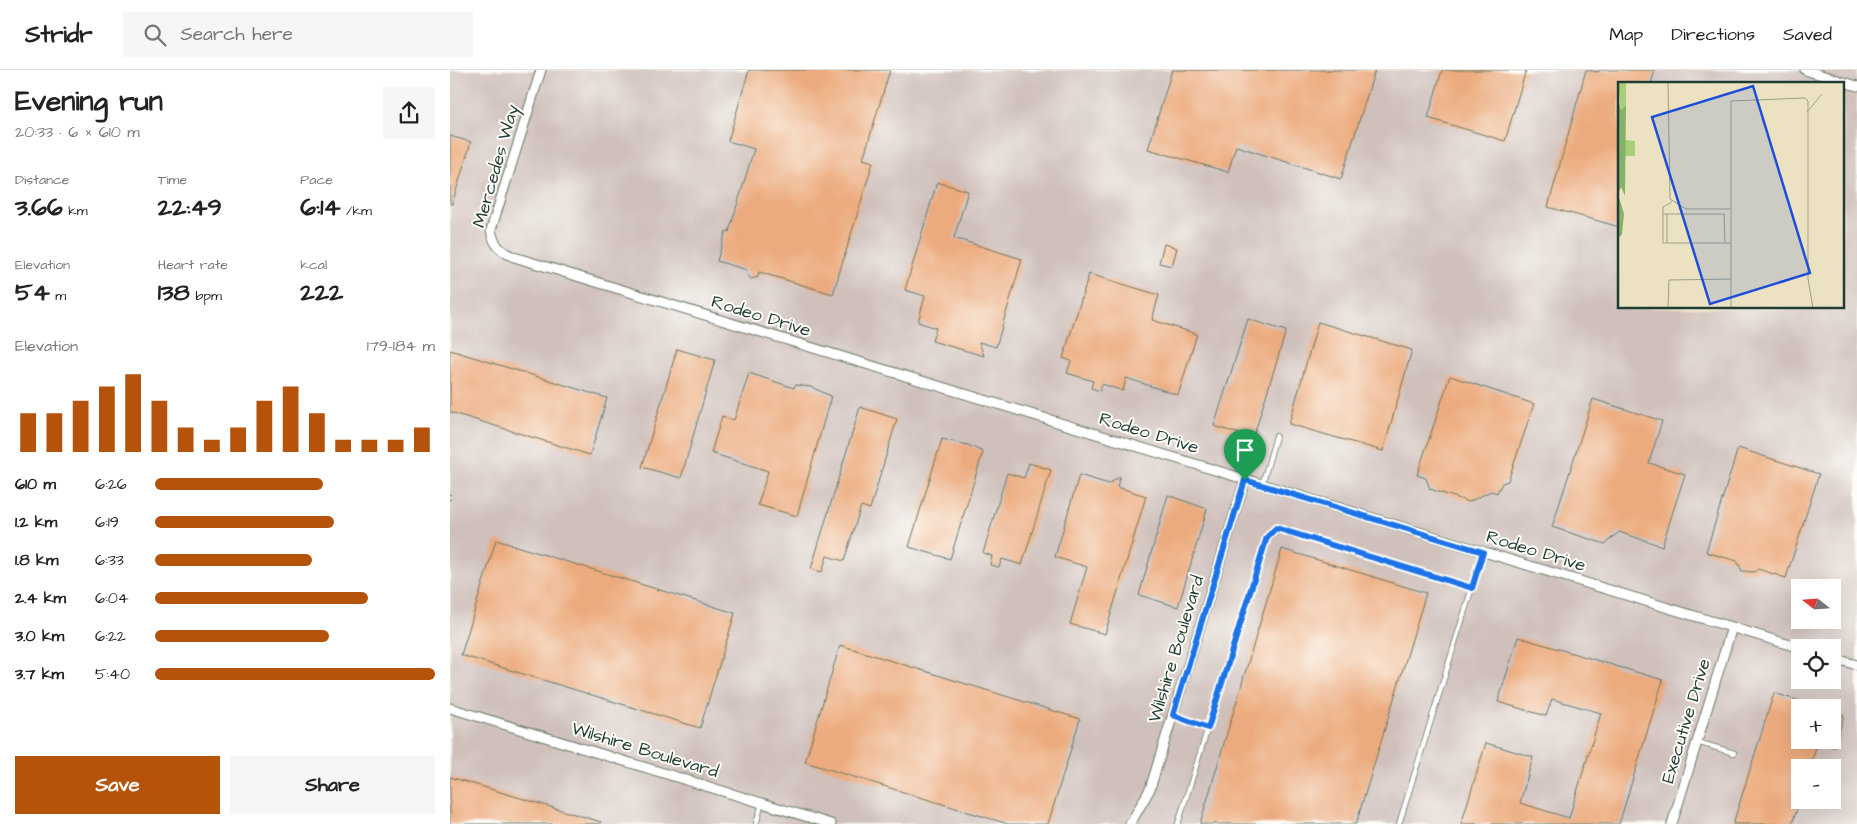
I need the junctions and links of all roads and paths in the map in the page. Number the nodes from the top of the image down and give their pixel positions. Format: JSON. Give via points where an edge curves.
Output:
{"nodes":[{"id":1,"x":541,"y":70,"type":"edge"},
{"id":2,"x":1805,"y":70,"type":"edge"},
{"id":3,"x":1857,"y":86,"type":"edge"},
{"id":4,"x":493,"y":241,"type":"joint"},
{"id":5,"x":1276,"y":436,"type":"dead end"},
{"id":6,"x":1245,"y":480,"type":"junction"},
{"id":7,"x":1262,"y":485,"type":"junction"},
{"id":8,"x":450,"y":494,"type":"edge"},
{"id":9,"x":450,"y":500,"type":"edge"},
{"id":10,"x":1483,"y":552,"type":"junction"},
{"id":11,"x":1472,"y":588,"type":"junction"},
{"id":12,"x":1732,"y":627,"type":"junction"},
{"id":13,"x":1791,"y":645,"type":"edge"},
{"id":14,"x":1841,"y":661,"type":"edge"},
{"id":15,"x":1857,"y":665,"type":"edge"},
{"id":16,"x":450,"y":708,"type":"edge"},
{"id":17,"x":1173,"y":715,"type":"junction"},
{"id":18,"x":1208,"y":728,"type":"junction"},
{"id":19,"x":1697,"y":742,"type":"junction"},
{"id":20,"x":1734,"y":753,"type":"dead end"},
{"id":21,"x":762,"y":803,"type":"junction"},
{"id":22,"x":756,"y":824,"type":"edge"},
{"id":23,"x":831,"y":824,"type":"edge"},
{"id":24,"x":1130,"y":824,"type":"edge"},
{"id":25,"x":1178,"y":824,"type":"edge"},
{"id":26,"x":1399,"y":824,"type":"edge"},
{"id":27,"x":1672,"y":824,"type":"edge"}],
"edges":[{"from":1,"to":4,"type":"street","name":"Mercedes Way","via":[[491,230]]},
{"from":2,"to":3,"type":"street"},
{"from":4,"to":6,"type":"street","name":"Rodeo Drive","via":[[514,257],[566,274]]},
{"from":5,"to":7,"type":"lane"},
{"from":6,"to":7,"type":"street","name":"Rodeo Drive"},
{"from":6,"to":17,"type":"street","name":"Wilshire Boulevard"},
{"from":7,"to":10,"type":"street","name":"Rodeo Drive"},
{"from":8,"to":9,"type":"path"},
{"from":10,"to":11,"type":"lane"},
{"from":10,"to":12,"type":"street","name":"Rodeo Drive"},
{"from":11,"to":18,"type":"lane","via":[[1276,528],[1267,537]]},
{"from":11,"to":26,"type":"lane"},
{"from":12,"to":13,"type":"street","name":"Rodeo Drive"},
{"from":12,"to":19,"type":"street","name":"Executive Drive"},
{"from":14,"to":15,"type":"street"},
{"from":16,"to":21,"type":"street","name":"Wilshire Boulevard"},
{"from":17,"to":18,"type":"lane"},
{"from":17,"to":24,"type":"street","name":"Wilshire Boulevard","via":[[1150,789]]},
{"from":18,"to":25,"type":"lane"},
{"from":19,"to":20,"type":"lane"},
{"from":19,"to":27,"type":"street","name":"Executive Drive"},
{"from":21,"to":22,"type":"lane"},
{"from":21,"to":23,"type":"street","name":"Wilshire Boulevard"}]}
